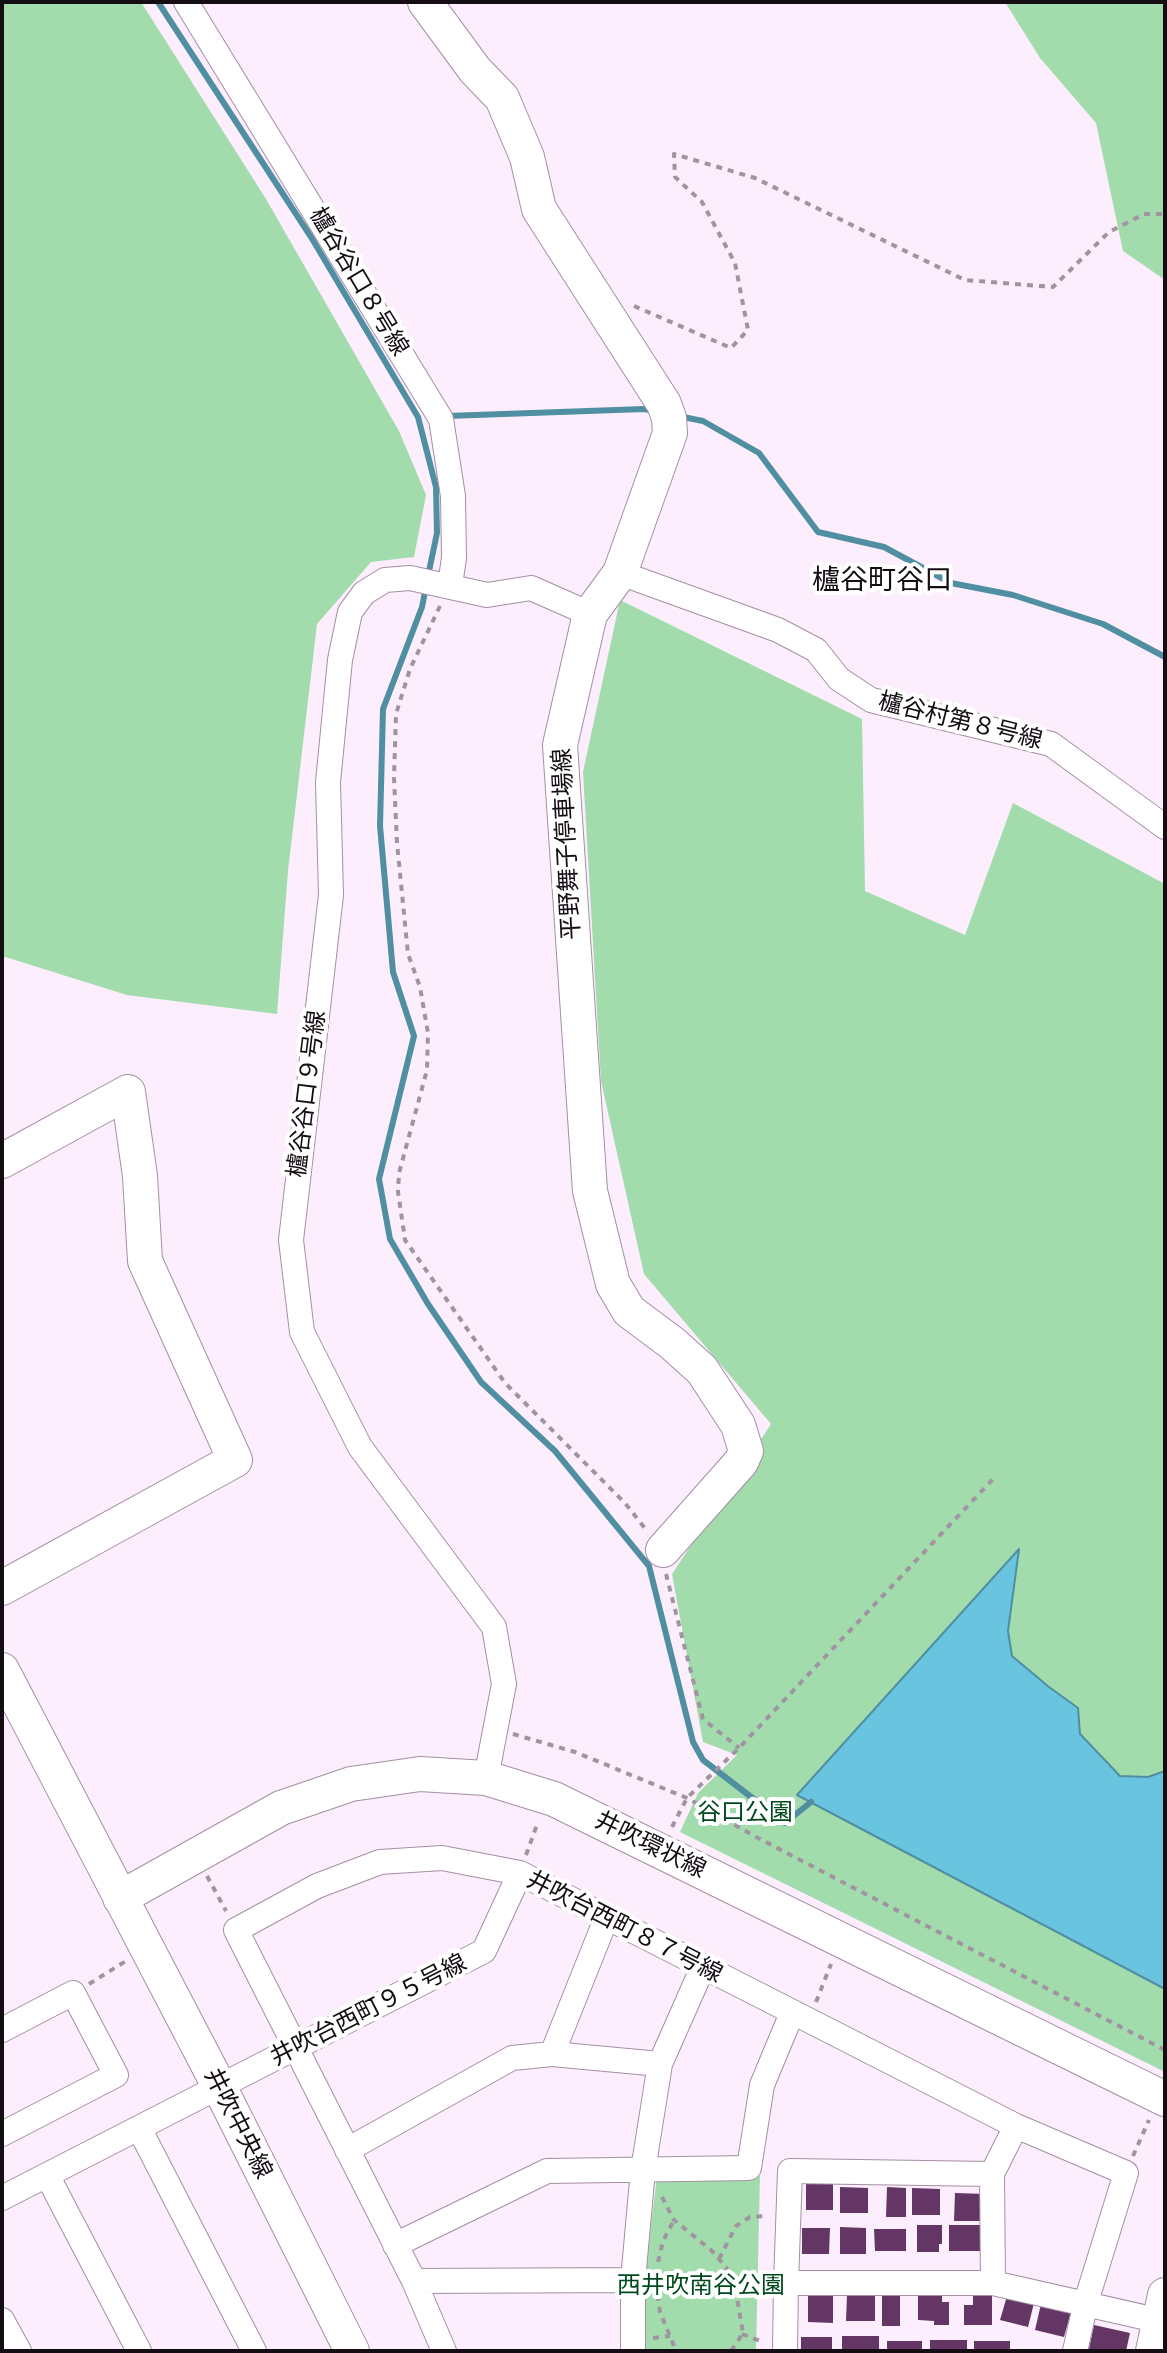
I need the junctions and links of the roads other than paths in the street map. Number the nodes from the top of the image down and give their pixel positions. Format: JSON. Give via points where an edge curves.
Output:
{"nodes":[{"id":1,"x":425,"y":2,"type":"edge"},
{"id":2,"x":189,"y":3,"type":"edge"},
{"id":3,"x":620,"y":573,"type":"junction"},
{"id":4,"x":433,"y":582,"type":"junction"},
{"id":5,"x":590,"y":614,"type":"junction"},
{"id":6,"x":1165,"y":827,"type":"edge"},
{"id":7,"x":2,"y":1161,"type":"edge"},
{"id":8,"x":663,"y":1550,"type":"road end"},
{"id":9,"x":2,"y":1588,"type":"edge"},
{"id":10,"x":2,"y":1670,"type":"edge"},
{"id":11,"x":486,"y":1778,"type":"junction"},
{"id":12,"x":520,"y":1873,"type":"junction"},
{"id":13,"x":120,"y":1898,"type":"junction"},
{"id":14,"x":606,"y":1919,"type":"junction"},
{"id":15,"x":702,"y":1969,"type":"junction"},
{"id":16,"x":800,"y":2018,"type":"junction"},
{"id":17,"x":2,"y":2030,"type":"edge"},
{"id":18,"x":296,"y":2048,"type":"junction"},
{"id":19,"x":552,"y":2054,"type":"junction"},
{"id":20,"x":660,"y":2064,"type":"junction"},
{"id":21,"x":220,"y":2088,"type":"junction"},
{"id":22,"x":1162,"y":2097,"type":"edge"},
{"id":23,"x":1016,"y":2126,"type":"junction"},
{"id":24,"x":139,"y":2128,"type":"junction"},
{"id":25,"x":2,"y":2134,"type":"edge"},
{"id":26,"x":347,"y":2150,"type":"junction"},
{"id":27,"x":643,"y":2170,"type":"junction"},
{"id":28,"x":992,"y":2174,"type":"junction"},
{"id":29,"x":47,"y":2175,"type":"junction"},
{"id":30,"x":2,"y":2198,"type":"edge"},
{"id":31,"x":395,"y":2245,"type":"junction"},
{"id":32,"x":644,"y":2278,"type":"junction"},
{"id":33,"x":414,"y":2281,"type":"junction"},
{"id":34,"x":786,"y":2283,"type":"junction"},
{"id":35,"x":993,"y":2283,"type":"junction"},
{"id":36,"x":1086,"y":2302,"type":"junction"},
{"id":37,"x":2,"y":2320,"type":"edge"},
{"id":38,"x":1160,"y":2322,"type":"edge"},
{"id":39,"x":774,"y":2346,"type":"edge"},
{"id":40,"x":19,"y":2351,"type":"edge"},
{"id":41,"x":139,"y":2351,"type":"edge"},
{"id":42,"x":254,"y":2351,"type":"edge"},
{"id":43,"x":352,"y":2351,"type":"edge"},
{"id":44,"x":444,"y":2351,"type":"edge"},
{"id":45,"x":633,"y":2351,"type":"edge"},
{"id":46,"x":1075,"y":2351,"type":"edge"}],
"edges":[{"from":1,"to":3,"type":"street","name":"平野舞子停車場線","via":[[502,98],[527,157],[539,209],[667,411],[670,433]]},
{"from":2,"to":4,"type":"street","name":"櫨谷谷口８号線","via":[[441,419],[453,496],[454,558]]},
{"from":3,"to":5,"type":"street","name":"平野舞子停車場線"},
{"from":3,"to":6,"type":"street","name":"櫨谷村第８号線","via":[[778,630],[816,650],[839,679],[871,700],[1051,744]]},
{"from":4,"to":5,"type":"street","name":"櫨谷谷口９号線","via":[[487,595],[531,588]]},
{"from":4,"to":11,"type":"street","name":"櫨谷谷口９号線","via":[[385,580],[364,593],[350,612],[328,782],[331,895],[291,1240],[302,1332],[360,1447],[494,1627],[504,1684]]},
{"from":5,"to":8,"type":"street","name":"平野舞子停車場線","via":[[560,745],[590,1191],[613,1284],[629,1311],[702,1370],[738,1425],[746,1451]]},
{"from":7,"to":9,"type":"street","via":[[128,1092],[145,1261],[235,1460]]},
{"from":10,"to":13,"type":"street","name":"井吹中央線"},
{"from":11,"to":13,"type":"street","name":"井吹環状線","via":[[420,1774],[351,1784],[281,1808]]},
{"from":11,"to":22,"type":"street","name":"井吹環状線","via":[[547,1797]]},
{"from":12,"to":14,"type":"street","name":"井吹台西町８７号線"},
{"from":12,"to":18,"type":"street","name":"井吹台西町９５号線","via":[[484,1951]]},
{"from":12,"to":18,"type":"street","name":"井吹台西町８７号線","via":[[442,1858],[380,1862],[317,1886],[236,1930]]},
{"from":13,"to":21,"type":"street","name":"井吹中央線"},
{"from":14,"to":15,"type":"street","name":"井吹台西町８７号線"},
{"from":14,"to":19,"type":"street"},
{"from":15,"to":16,"type":"street","name":"井吹台西町８７号線"},
{"from":15,"to":20,"type":"street"},
{"from":16,"to":23,"type":"street","name":"井吹台西町８７号線"},
{"from":16,"to":27,"type":"street","via":[[762,2085],[749,2168]]},
{"from":17,"to":25,"type":"street","via":[[73,1993],[116,2075]]},
{"from":18,"to":21,"type":"street","name":"井吹台西町９５号線"},
{"from":18,"to":26,"type":"street"},
{"from":19,"to":20,"type":"street"},
{"from":19,"to":26,"type":"street","via":[[512,2058]]},
{"from":20,"to":27,"type":"street"},
{"from":21,"to":24,"type":"street","name":"井吹台西町９５号線"},
{"from":21,"to":43,"type":"street","name":"井吹中央線"},
{"from":23,"to":28,"type":"street"},
{"from":23,"to":36,"type":"street","name":"井吹台西町８７号線","via":[[1126,2173]]},
{"from":24,"to":29,"type":"street","name":"井吹台西町９５号線"},
{"from":24,"to":42,"type":"street"},
{"from":26,"to":31,"type":"street"},
{"from":27,"to":31,"type":"street","via":[[547,2171]]},
{"from":27,"to":32,"type":"street"},
{"from":28,"to":34,"type":"street","via":[[790,2171]]},
{"from":28,"to":35,"type":"street"},
{"from":29,"to":30,"type":"street","name":"井吹台西町９５号線"},
{"from":29,"to":41,"type":"street"},
{"from":31,"to":33,"type":"street"},
{"from":32,"to":33,"type":"street"},
{"from":32,"to":45,"type":"street"},
{"from":33,"to":44,"type":"street"},
{"from":34,"to":35,"type":"street"},
{"from":34,"to":39,"type":"street"},
{"from":35,"to":36,"type":"street"},
{"from":36,"to":38,"type":"street"},
{"from":36,"to":46,"type":"street"},
{"from":37,"to":40,"type":"street"}]}
